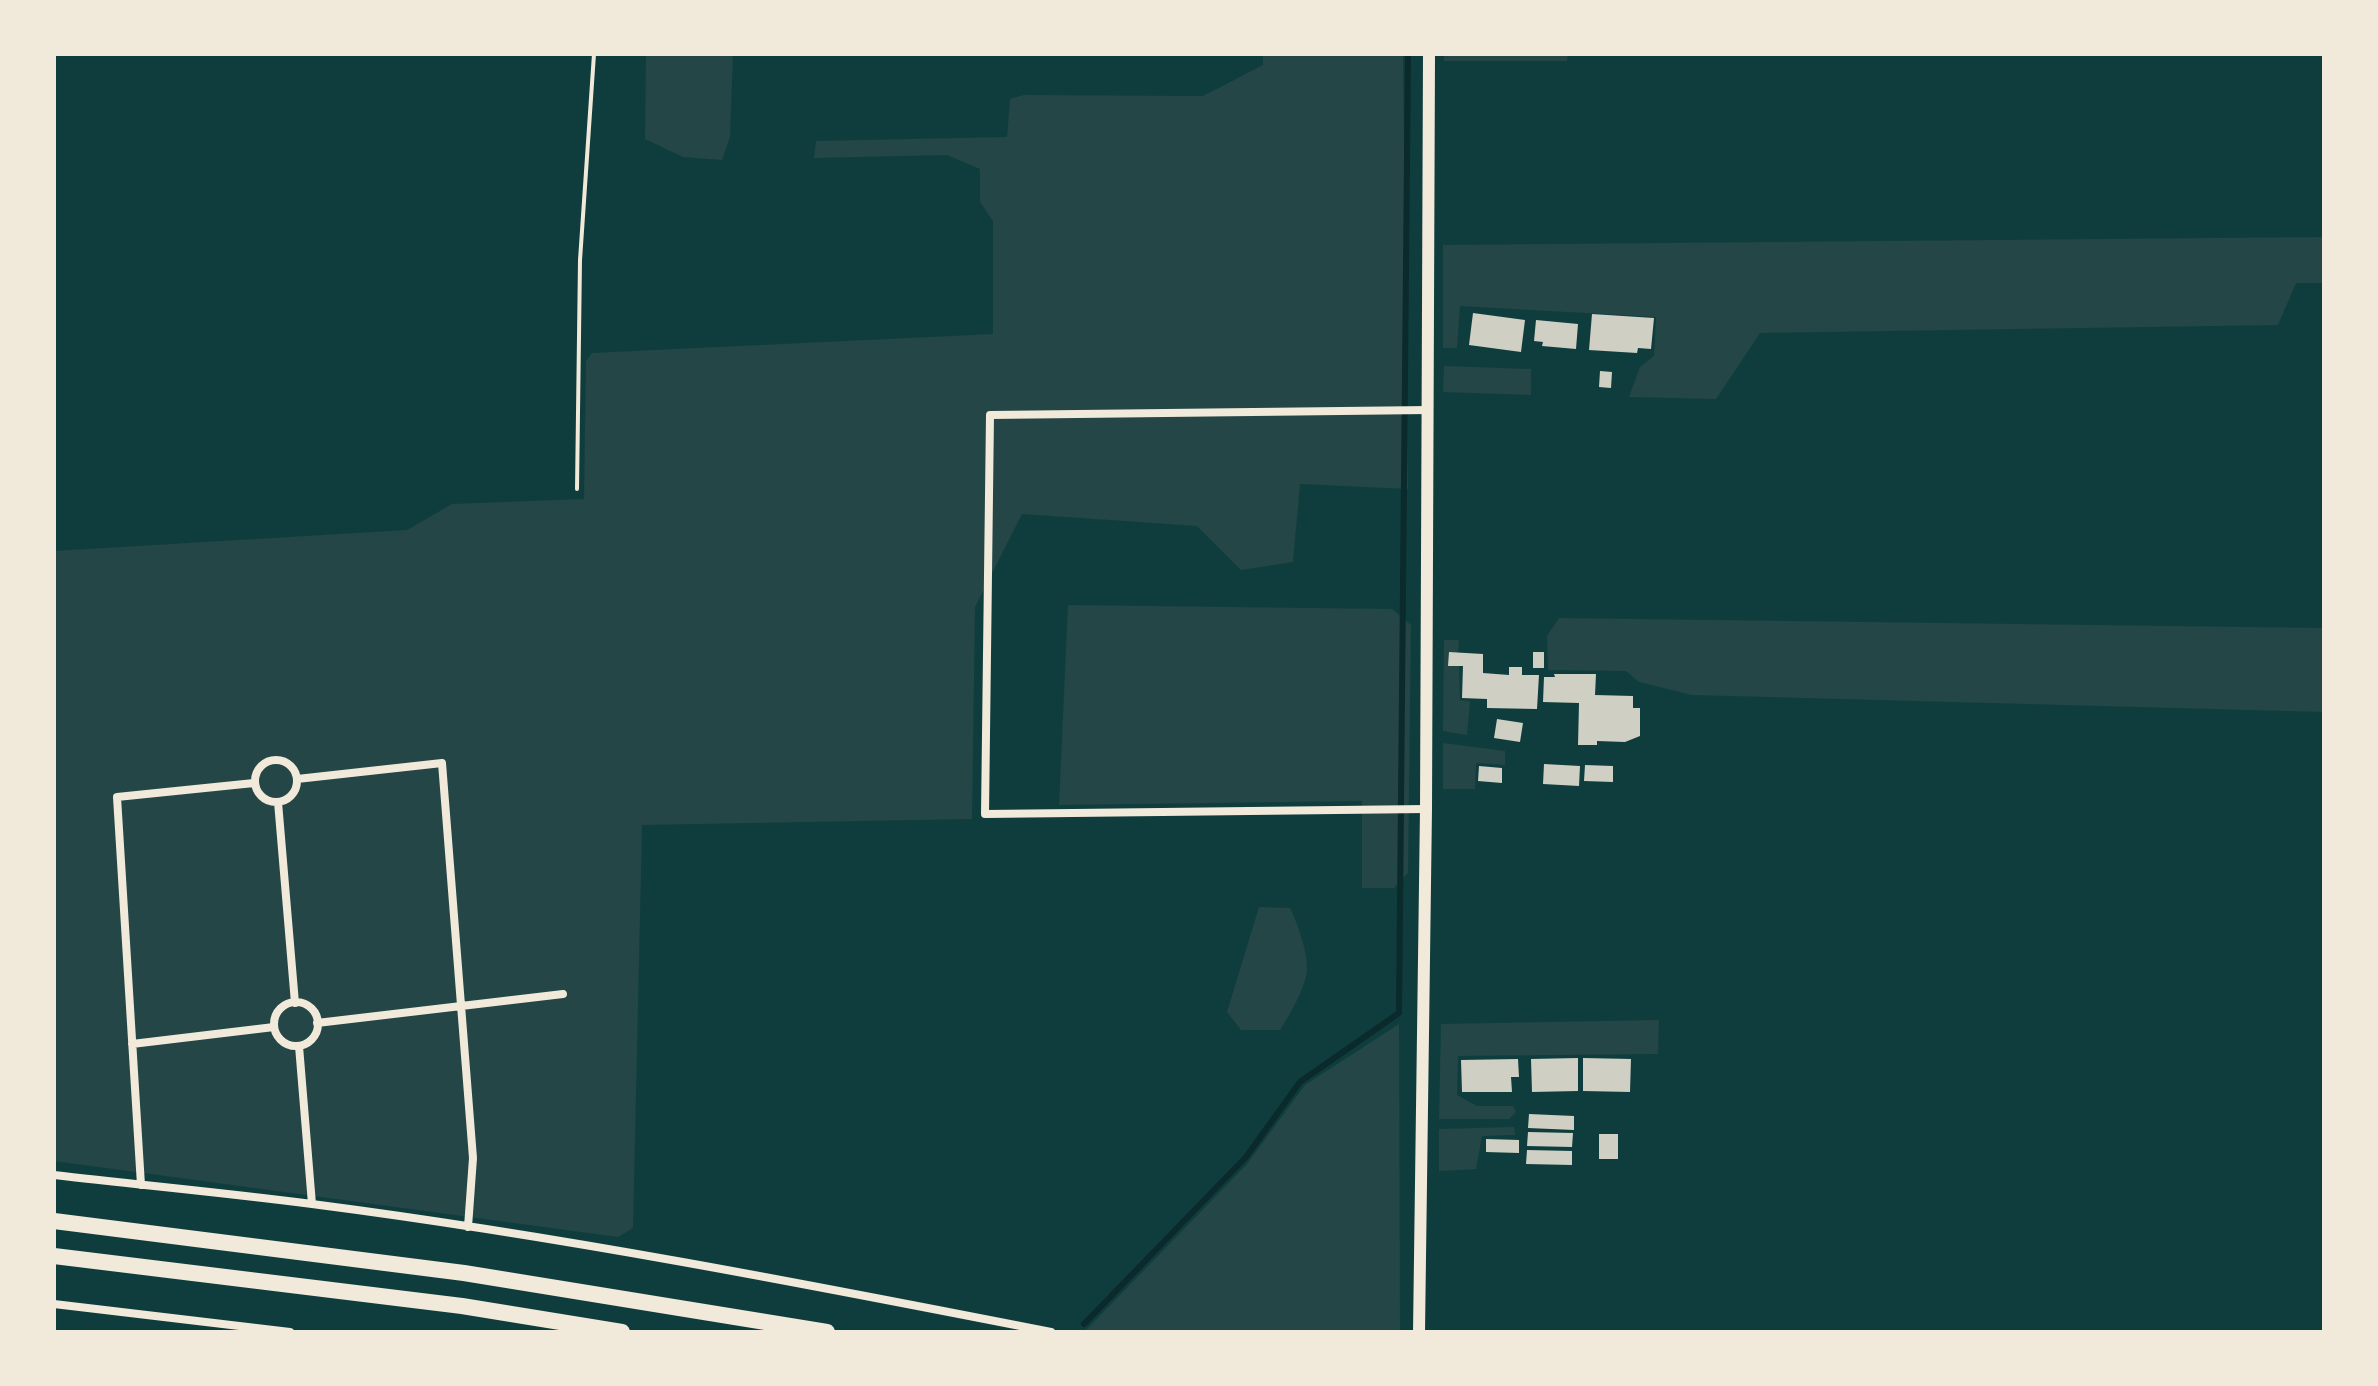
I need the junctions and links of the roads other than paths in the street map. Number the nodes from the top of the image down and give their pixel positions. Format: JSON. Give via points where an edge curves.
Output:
{"nodes":[{"id":1,"x":1429,"y":54,"type":"edge"},
{"id":2,"x":1429,"y":410,"type":"junction"},
{"id":3,"x":297,"y":779,"type":"junction"},
{"id":4,"x":254,"y":783,"type":"junction"},
{"id":5,"x":278,"y":802,"type":"junction"},
{"id":6,"x":1426,"y":809,"type":"junction"},
{"id":7,"x":563,"y":994,"type":"dead end"},
{"id":8,"x":295,"y":1003,"type":"junction"},
{"id":9,"x":461,"y":1006,"type":"junction"},
{"id":10,"x":317,"y":1023,"type":"junction"},
{"id":11,"x":274,"y":1027,"type":"junction"},
{"id":12,"x":132,"y":1044,"type":"junction"},
{"id":13,"x":299,"y":1046,"type":"junction"},
{"id":14,"x":54,"y":1175,"type":"edge"},
{"id":15,"x":141,"y":1185,"type":"junction"},
{"id":16,"x":312,"y":1204,"type":"junction"},
{"id":17,"x":54,"y":1221,"type":"edge"},
{"id":18,"x":468,"y":1227,"type":"junction"},
{"id":19,"x":54,"y":1256,"type":"edge"},
{"id":20,"x":54,"y":1304,"type":"edge"},
{"id":21,"x":290,"y":1332,"type":"edge"},
{"id":22,"x":622,"y":1332,"type":"edge"},
{"id":23,"x":827,"y":1332,"type":"edge"},
{"id":24,"x":1051,"y":1332,"type":"edge"},
{"id":25,"x":1419,"y":1332,"type":"edge"}],
"edges":[{"from":1,"to":2,"type":"main road"},
{"from":2,"to":6,"type":"main road"},
{"from":2,"to":6,"type":"street","via":[[990,415],[985,814]]},
{"from":3,"to":4,"type":"street","via":[[288,763],[276,760],[260,766]]},
{"from":3,"to":5,"type":"street","via":[[292,795]]},
{"from":3,"to":9,"type":"street","via":[[442,763]]},
{"from":4,"to":5,"type":"street","via":[[260,795]]},
{"from":4,"to":12,"type":"street","via":[[117,797]]},
{"from":5,"to":8,"type":"street"},
{"from":6,"to":25,"type":"main road"},
{"from":7,"to":9,"type":"street"},
{"from":8,"to":10,"type":"street","via":[[309,1008]]},
{"from":8,"to":11,"type":"street","via":[[278,1012]]},
{"from":9,"to":10,"type":"street"},
{"from":9,"to":18,"type":"street","via":[[473,1158]]},
{"from":10,"to":13,"type":"street","via":[[315,1034]]},
{"from":11,"to":12,"type":"street"},
{"from":11,"to":13,"type":"street","via":[[285,1043]]},
{"from":12,"to":15,"type":"street"},
{"from":13,"to":16,"type":"street"},
{"from":14,"to":15,"type":"street"},
{"from":15,"to":16,"type":"street"},
{"from":16,"to":18,"type":"street"},
{"from":17,"to":23,"type":"highway","via":[[464,1273]]},
{"from":18,"to":24,"type":"street","via":[[758,1275]]},
{"from":19,"to":22,"type":"highway","via":[[462,1306]]},
{"from":20,"to":21,"type":"street"}]}
